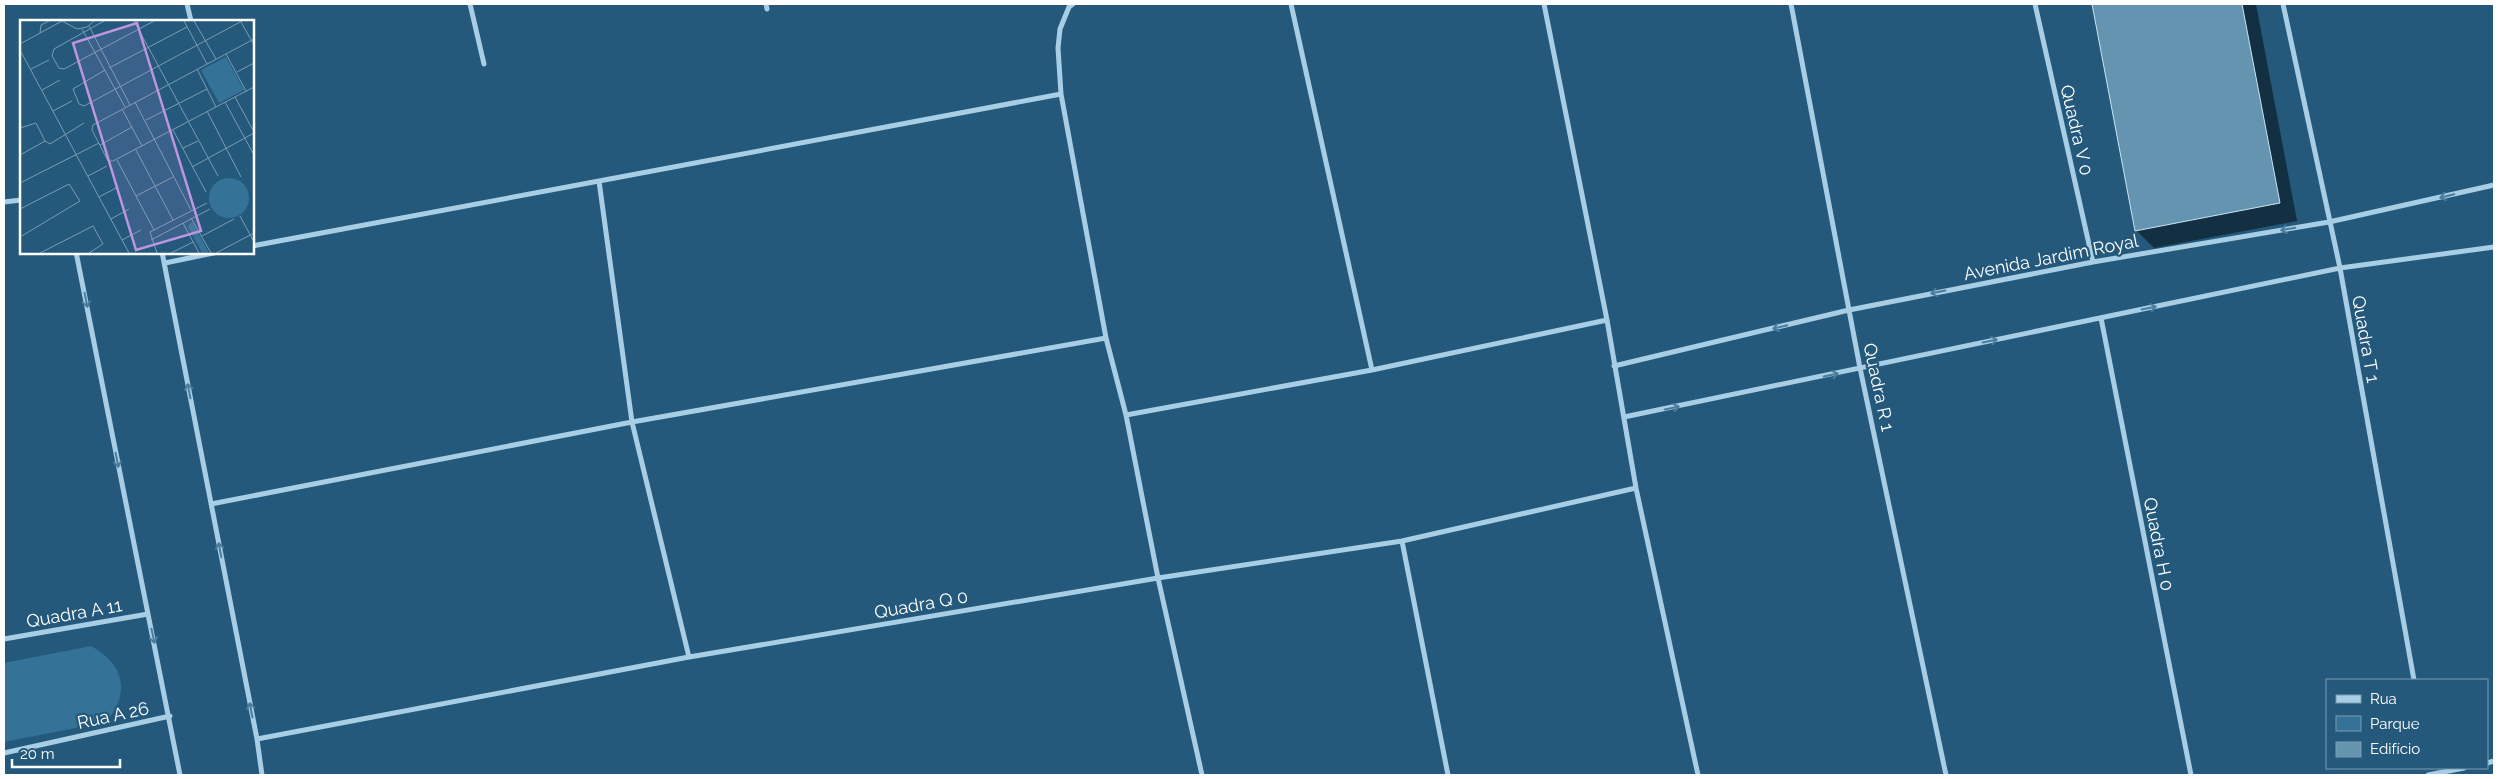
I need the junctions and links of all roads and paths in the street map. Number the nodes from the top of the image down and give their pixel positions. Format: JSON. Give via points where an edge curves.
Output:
{"nodes":[{"id":1,"x":187,"y":4,"type":"edge"},
{"id":2,"x":470,"y":4,"type":"edge"},
{"id":3,"x":1073,"y":4,"type":"edge"},
{"id":4,"x":1291,"y":4,"type":"edge"},
{"id":5,"x":1544,"y":4,"type":"edge"},
{"id":6,"x":1791,"y":4,"type":"edge"},
{"id":7,"x":2035,"y":4,"type":"edge"},
{"id":8,"x":2283,"y":4,"type":"edge"},
{"id":9,"x":191,"y":20,"type":"edge"},
{"id":10,"x":484,"y":64,"type":"dead end"},
{"id":11,"x":1062,"y":94,"type":"junction"},
{"id":12,"x":599,"y":181,"type":"junction"},
{"id":13,"x":2494,"y":185,"type":"edge"},
{"id":14,"x":20,"y":200,"type":"edge"},
{"id":15,"x":4,"y":202,"type":"edge"},
{"id":16,"x":2330,"y":222,"type":"junction"},
{"id":17,"x":254,"y":246,"type":"edge"},
{"id":18,"x":2494,"y":247,"type":"edge"},
{"id":19,"x":76,"y":254,"type":"edge"},
{"id":20,"x":162,"y":254,"type":"edge"},
{"id":21,"x":207,"y":254,"type":"edge"},
{"id":22,"x":164,"y":262,"type":"junction"},
{"id":23,"x":2093,"y":262,"type":"junction"},
{"id":24,"x":2340,"y":268,"type":"junction"},
{"id":25,"x":1849,"y":310,"type":"junction"},
{"id":26,"x":2101,"y":318,"type":"junction"},
{"id":27,"x":1607,"y":320,"type":"junction"},
{"id":28,"x":1106,"y":338,"type":"junction"},
{"id":29,"x":1614,"y":366,"type":"junction"},
{"id":30,"x":1860,"y":368,"type":"junction"},
{"id":31,"x":1372,"y":370,"type":"junction"},
{"id":32,"x":1126,"y":415,"type":"junction"},
{"id":33,"x":1624,"y":418,"type":"junction"},
{"id":34,"x":632,"y":422,"type":"junction"},
{"id":35,"x":1636,"y":488,"type":"junction"},
{"id":36,"x":211,"y":504,"type":"junction"},
{"id":37,"x":1402,"y":541,"type":"junction"},
{"id":38,"x":1158,"y":578,"type":"junction"},
{"id":39,"x":148,"y":614,"type":"junction"},
{"id":40,"x":4,"y":639,"type":"edge"},
{"id":41,"x":689,"y":657,"type":"junction"},
{"id":42,"x":2414,"y":679,"type":"edge"},
{"id":43,"x":170,"y":716,"type":"junction"},
{"id":44,"x":257,"y":739,"type":"junction"},
{"id":45,"x":4,"y":753,"type":"edge"},
{"id":46,"x":2459,"y":769,"type":"edge"},
{"id":47,"x":180,"y":775,"type":"edge"},
{"id":48,"x":262,"y":775,"type":"edge"},
{"id":49,"x":1202,"y":775,"type":"edge"},
{"id":50,"x":1448,"y":775,"type":"edge"},
{"id":51,"x":1698,"y":775,"type":"edge"},
{"id":52,"x":1946,"y":775,"type":"edge"},
{"id":53,"x":2191,"y":775,"type":"edge"},
{"id":54,"x":2430,"y":775,"type":"edge"}],
"edges":[{"from":1,"to":9,"type":"street"},
{"from":2,"to":10,"type":"street"},
{"from":3,"to":11,"type":"street","via":[[1060,29],[1058,48]]},
{"from":4,"to":31,"type":"street"},
{"from":5,"to":27,"type":"street"},
{"from":6,"to":25,"type":"street","name":"Quadra R 1"},
{"from":7,"to":23,"type":"street","name":"Quadra V 0"},
{"from":8,"to":16,"type":"street","name":"Quadra T 1"},
{"from":11,"to":12,"type":"street"},
{"from":11,"to":28,"type":"street"},
{"from":12,"to":17,"type":"street"},
{"from":12,"to":34,"type":"street"},
{"from":13,"to":16,"type":"street","name":"Avenida Jardim Royal","one_way":true},
{"from":14,"to":15,"type":"street"},
{"from":16,"to":23,"type":"street","name":"Avenida Jardim Royal","one_way":true},
{"from":16,"to":24,"type":"street","name":"Quadra T 1"},
{"from":18,"to":24,"type":"street"},
{"from":19,"to":39,"type":"street","one_way":true},
{"from":20,"to":22,"type":"street"},
{"from":21,"to":22,"type":"street"},
{"from":36,"to":22,"type":"street","one_way":true},
{"from":23,"to":25,"type":"street","name":"Avenida Jardim Royal","one_way":true},
{"from":26,"to":24,"type":"street","one_way":true},
{"from":24,"to":42,"type":"street","name":"Quadra T 1"},
{"from":25,"to":29,"type":"street","name":"Avenida Jardim Royal","one_way":true},
{"from":25,"to":30,"type":"street","name":"Quadra R 1"},
{"from":30,"to":26,"type":"street","one_way":true},
{"from":26,"to":53,"type":"street","name":"Quadra H 0"},
{"from":27,"to":29,"type":"street"},
{"from":27,"to":31,"type":"street"},
{"from":28,"to":32,"type":"street"},
{"from":28,"to":34,"type":"street"},
{"from":29,"to":33,"type":"street"},
{"from":33,"to":30,"type":"street","one_way":true},
{"from":30,"to":52,"type":"street","name":"Quadra R 1"},
{"from":31,"to":32,"type":"street"},
{"from":32,"to":38,"type":"street"},
{"from":33,"to":35,"type":"street"},
{"from":34,"to":36,"type":"street"},
{"from":34,"to":41,"type":"street"},
{"from":35,"to":37,"type":"street","name":"Quadra Q 0"},
{"from":35,"to":51,"type":"street"},
{"from":44,"to":36,"type":"street","one_way":true},
{"from":37,"to":38,"type":"street","name":"Quadra Q 0"},
{"from":37,"to":50,"type":"street"},
{"from":38,"to":41,"type":"street","name":"Quadra Q 0"},
{"from":38,"to":49,"type":"street"},
{"from":39,"to":40,"type":"street","name":"Quadra A 11"},
{"from":39,"to":43,"type":"street","one_way":true},
{"from":41,"to":44,"type":"street","name":"Quadra Q 0"},
{"from":43,"to":45,"type":"street","name":"Rua A 26"},
{"from":43,"to":47,"type":"street"},
{"from":44,"to":48,"type":"street"},
{"from":46,"to":54,"type":"street"}]}
